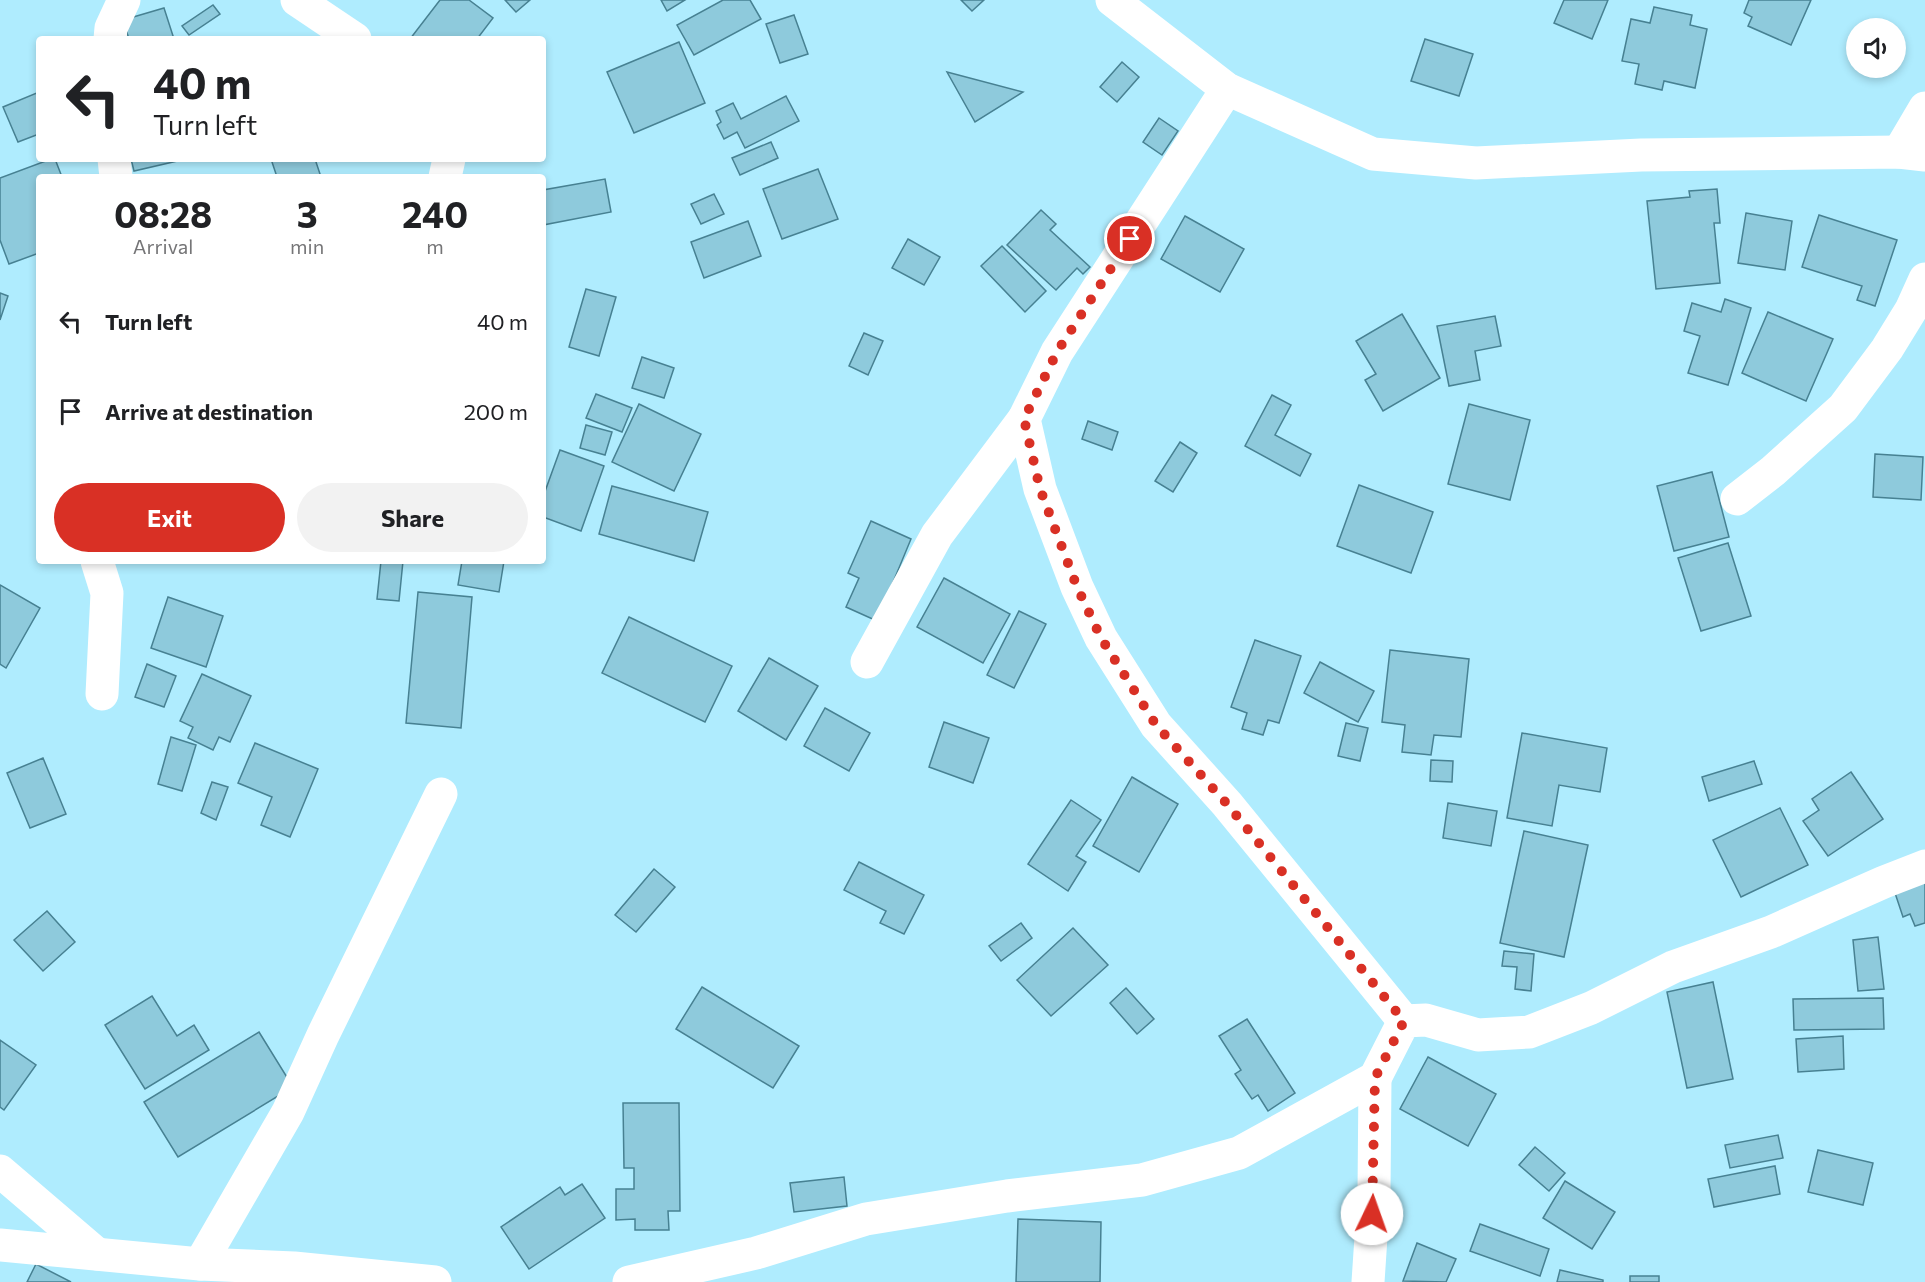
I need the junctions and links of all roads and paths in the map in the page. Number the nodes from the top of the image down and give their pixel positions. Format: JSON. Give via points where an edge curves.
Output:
{"nodes":[{"id":1,"x":124,"y":0,"type":"edge"},
{"id":2,"x":297,"y":0,"type":"edge"},
{"id":3,"x":1112,"y":0,"type":"edge"},
{"id":4,"x":110,"y":36,"type":"edge"},
{"id":5,"x":351,"y":36,"type":"edge"},
{"id":6,"x":1227,"y":89,"type":"junction"},
{"id":7,"x":1925,"y":108,"type":"edge"},
{"id":8,"x":1912,"y":154,"type":"edge"},
{"id":9,"x":1925,"y":279,"type":"edge"},
{"id":10,"x":1024,"y":419,"type":"junction"},
{"id":11,"x":1737,"y":499,"type":"dead end"},
{"id":12,"x":98,"y":564,"type":"edge"},
{"id":13,"x":867,"y":662,"type":"dead end"},
{"id":14,"x":102,"y":694,"type":"dead end"},
{"id":15,"x":441,"y":794,"type":"dead end"},
{"id":16,"x":1925,"y":866,"type":"edge"},
{"id":17,"x":1404,"y":1021,"type":"junction"},
{"id":18,"x":1375,"y":1078,"type":"junction"},
{"id":19,"x":0,"y":1171,"type":"edge"},
{"id":20,"x":0,"y":1245,"type":"edge"},
{"id":21,"x":98,"y":1254,"type":"junction"},
{"id":22,"x":200,"y":1264,"type":"junction"},
{"id":23,"x":295,"y":1277,"type":"edge"},
{"id":24,"x":435,"y":1282,"type":"edge"},
{"id":25,"x":629,"y":1282,"type":"edge"},
{"id":26,"x":1368,"y":1282,"type":"edge"}],
"edges":[{"from":1,"to":4,"type":"street"},
{"from":2,"to":5,"type":"street"},
{"from":3,"to":6,"type":"street"},
{"from":6,"to":8,"type":"street","via":[[1373,154],[1476,163],[1641,154]]},
{"from":6,"to":10,"type":"street","via":[[1057,352]]},
{"from":7,"to":8,"type":"street"},
{"from":9,"to":11,"type":"street","via":[[1887,349],[1843,408]]},
{"from":10,"to":13,"type":"street","via":[[937,535]]},
{"from":10,"to":17,"type":"street","via":[[1040,489],[1101,638],[1156,725],[1227,804]]},
{"from":12,"to":14,"type":"street","via":[[107,593]]},
{"from":15,"to":22,"type":"street","via":[[288,1112]]},
{"from":16,"to":17,"type":"street","via":[[1772,932],[1673,967],[1591,1008],[1529,1032],[1478,1035],[1426,1020]]},
{"from":17,"to":18,"type":"street"},
{"from":18,"to":25,"type":"street","via":[[1239,1153],[1142,1180],[1007,1196],[866,1219],[756,1253]]},
{"from":18,"to":26,"type":"street"},
{"from":19,"to":21,"type":"street"},
{"from":20,"to":21,"type":"street"},
{"from":21,"to":22,"type":"street"},
{"from":22,"to":23,"type":"street"},
{"from":23,"to":24,"type":"street"}]}
